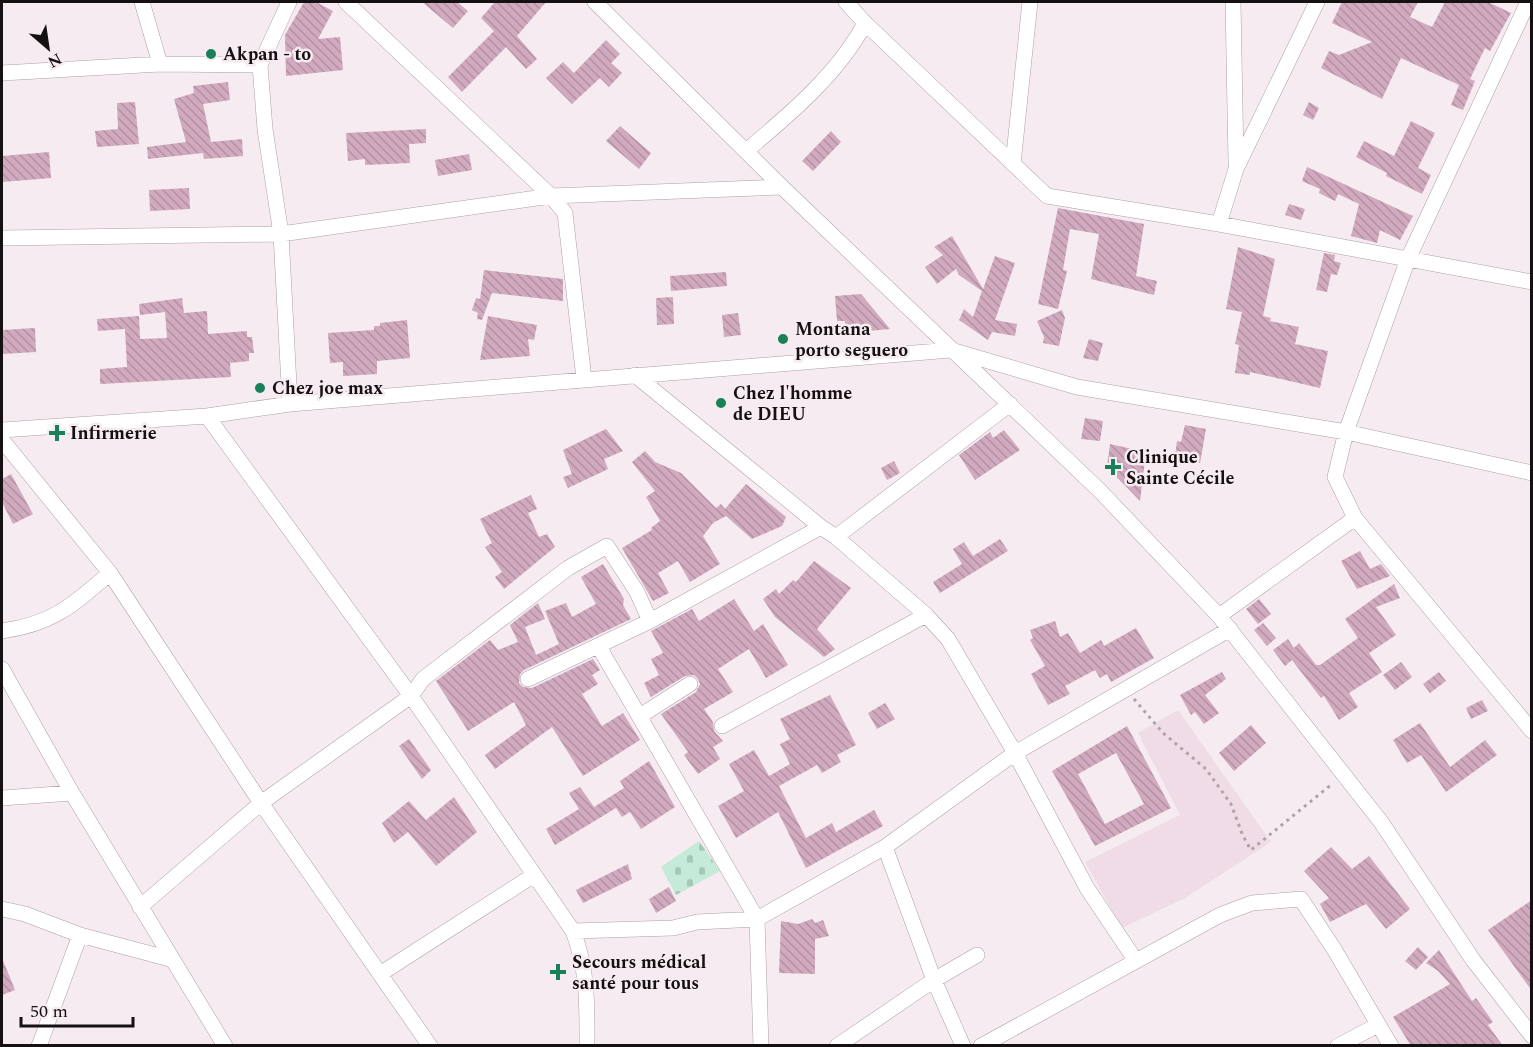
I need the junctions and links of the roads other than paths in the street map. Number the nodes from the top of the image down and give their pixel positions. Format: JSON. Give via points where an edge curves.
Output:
{"nodes":[{"id":1,"x":142,"y":2,"type":"edge"},
{"id":2,"x":289,"y":2,"type":"edge"},
{"id":3,"x":346,"y":2,"type":"edge"},
{"id":4,"x":595,"y":2,"type":"edge"},
{"id":5,"x":846,"y":2,"type":"edge"},
{"id":6,"x":1030,"y":2,"type":"edge"},
{"id":7,"x":1233,"y":2,"type":"edge"},
{"id":8,"x":1317,"y":2,"type":"edge"},
{"id":9,"x":1528,"y":2,"type":"edge"},
{"id":10,"x":865,"y":23,"type":"junction"},
{"id":11,"x":160,"y":64,"type":"junction"},
{"id":12,"x":260,"y":65,"type":"junction"},
{"id":13,"x":2,"y":73,"type":"edge"},
{"id":14,"x":746,"y":151,"type":"junction"},
{"id":15,"x":1013,"y":164,"type":"junction"},
{"id":16,"x":1236,"y":169,"type":"junction"},
{"id":17,"x":782,"y":187,"type":"junction"},
{"id":18,"x":551,"y":196,"type":"junction"},
{"id":19,"x":1219,"y":224,"type":"junction"},
{"id":20,"x":281,"y":234,"type":"junction"},
{"id":21,"x":2,"y":238,"type":"edge"},
{"id":22,"x":1408,"y":259,"type":"junction"},
{"id":23,"x":1532,"y":282,"type":"edge"},
{"id":24,"x":951,"y":350,"type":"junction"},
{"id":25,"x":635,"y":375,"type":"junction"},
{"id":26,"x":584,"y":379,"type":"junction"},
{"id":27,"x":290,"y":404,"type":"junction"},
{"id":28,"x":1010,"y":405,"type":"junction"},
{"id":29,"x":207,"y":416,"type":"junction"},
{"id":30,"x":2,"y":430,"type":"edge"},
{"id":31,"x":1346,"y":432,"type":"junction"},
{"id":32,"x":2,"y":440,"type":"edge"},
{"id":33,"x":1532,"y":473,"type":"edge"},
{"id":34,"x":1355,"y":518,"type":"junction"},
{"id":35,"x":821,"y":527,"type":"junction"},
{"id":36,"x":837,"y":537,"type":"junction"},
{"id":37,"x":110,"y":573,"type":"junction"},
{"id":38,"x":926,"y":615,"type":"junction"},
{"id":39,"x":1219,"y":616,"type":"junction"},
{"id":40,"x":650,"y":621,"type":"junction"},
{"id":41,"x":1230,"y":629,"type":"junction"},
{"id":42,"x":2,"y":631,"type":"edge"},
{"id":43,"x":599,"y":647,"type":"junction"},
{"id":44,"x":2,"y":669,"type":"edge"},
{"id":45,"x":528,"y":679,"type":"dead end"},
{"id":46,"x":690,"y":684,"type":"dead end"},
{"id":47,"x":411,"y":696,"type":"junction"},
{"id":48,"x":640,"y":716,"type":"junction"},
{"id":49,"x":722,"y":726,"type":"dead end"},
{"id":50,"x":1532,"y":731,"type":"edge"},
{"id":51,"x":1014,"y":753,"type":"junction"},
{"id":52,"x":72,"y":793,"type":"junction"},
{"id":53,"x":2,"y":798,"type":"edge"},
{"id":54,"x":261,"y":803,"type":"junction"},
{"id":55,"x":885,"y":848,"type":"junction"},
{"id":56,"x":534,"y":875,"type":"junction"},
{"id":57,"x":140,"y":907,"type":"junction"},
{"id":58,"x":2,"y":909,"type":"edge"},
{"id":59,"x":757,"y":919,"type":"junction"},
{"id":60,"x":573,"y":931,"type":"junction"},
{"id":61,"x":80,"y":935,"type":"junction"},
{"id":62,"x":977,"y":956,"type":"dead end"},
{"id":63,"x":171,"y":959,"type":"junction"},
{"id":64,"x":1136,"y":961,"type":"junction"},
{"id":65,"x":380,"y":974,"type":"junction"},
{"id":66,"x":934,"y":980,"type":"junction"},
{"id":67,"x":1378,"y":1025,"type":"junction"},
{"id":68,"x":1528,"y":1026,"type":"edge"},
{"id":69,"x":39,"y":1046,"type":"edge"},
{"id":70,"x":225,"y":1046,"type":"edge"},
{"id":71,"x":430,"y":1046,"type":"edge"},
{"id":72,"x":587,"y":1046,"type":"edge"},
{"id":73,"x":761,"y":1046,"type":"edge"},
{"id":74,"x":837,"y":1046,"type":"edge"},
{"id":75,"x":963,"y":1046,"type":"edge"},
{"id":76,"x":981,"y":1046,"type":"edge"},
{"id":77,"x":1338,"y":1046,"type":"edge"},
{"id":78,"x":1391,"y":1046,"type":"edge"}],
"edges":[{"from":1,"to":11,"type":"street"},
{"from":2,"to":12,"type":"street"},
{"from":3,"to":18,"type":"street"},
{"from":4,"to":14,"type":"street"},
{"from":5,"to":10,"type":"street"},
{"from":6,"to":15,"type":"street"},
{"from":7,"to":16,"type":"street"},
{"from":8,"to":16,"type":"street"},
{"from":9,"to":22,"type":"street"},
{"from":10,"to":14,"type":"street","via":[[852,47],[778,125]]},
{"from":10,"to":15,"type":"street"},
{"from":11,"to":12,"type":"street"},
{"from":11,"to":13,"type":"street"},
{"from":12,"to":20,"type":"street"},
{"from":14,"to":17,"type":"street"},
{"from":15,"to":19,"type":"street","via":[[1047,196]]},
{"from":16,"to":19,"type":"street"},
{"from":17,"to":18,"type":"street"},
{"from":17,"to":24,"type":"street"},
{"from":18,"to":20,"type":"street"},
{"from":18,"to":26,"type":"street","via":[[568,219]]},
{"from":19,"to":22,"type":"street"},
{"from":20,"to":21,"type":"street"},
{"from":20,"to":27,"type":"street"},
{"from":22,"to":23,"type":"street"},
{"from":22,"to":31,"type":"street"},
{"from":24,"to":25,"type":"street"},
{"from":24,"to":28,"type":"street"},
{"from":24,"to":31,"type":"street","via":[[1077,387]]},
{"from":25,"to":26,"type":"street"},
{"from":25,"to":35,"type":"street"},
{"from":26,"to":27,"type":"street"},
{"from":27,"to":29,"type":"street"},
{"from":28,"to":36,"type":"street"},
{"from":28,"to":39,"type":"street","via":[[1101,492]]},
{"from":29,"to":30,"type":"street"},
{"from":29,"to":47,"type":"street"},
{"from":31,"to":33,"type":"street"},
{"from":31,"to":34,"type":"street","via":[[1335,477]]},
{"from":32,"to":37,"type":"street"},
{"from":34,"to":39,"type":"street"},
{"from":34,"to":50,"type":"street"},
{"from":35,"to":36,"type":"street"},
{"from":35,"to":40,"type":"street"},
{"from":36,"to":38,"type":"street"},
{"from":37,"to":42,"type":"street","via":[[65,611],[31,625]]},
{"from":37,"to":54,"type":"street"},
{"from":38,"to":49,"type":"street"},
{"from":38,"to":51,"type":"street","via":[[966,667]]},
{"from":39,"to":41,"type":"street"},
{"from":40,"to":43,"type":"street"},
{"from":40,"to":47,"type":"street","via":[[637,592],[607,546],[568,568],[423,679]]},
{"from":41,"to":51,"type":"street"},
{"from":41,"to":68,"type":"street","via":[[1382,822],[1473,960]]},
{"from":43,"to":45,"type":"street"},
{"from":43,"to":48,"type":"street"},
{"from":44,"to":52,"type":"street"},
{"from":46,"to":48,"type":"street"},
{"from":47,"to":54,"type":"street"},
{"from":47,"to":56,"type":"street"},
{"from":48,"to":59,"type":"street"},
{"from":51,"to":55,"type":"street"},
{"from":51,"to":64,"type":"street","via":[[1087,888]]},
{"from":52,"to":53,"type":"street"},
{"from":52,"to":57,"type":"street"},
{"from":54,"to":57,"type":"street"},
{"from":54,"to":65,"type":"street"},
{"from":55,"to":59,"type":"street"},
{"from":55,"to":66,"type":"street"},
{"from":56,"to":60,"type":"street"},
{"from":56,"to":65,"type":"street"},
{"from":57,"to":63,"type":"street"},
{"from":58,"to":61,"type":"street"},
{"from":59,"to":60,"type":"street","via":[[697,922],[674,928]]},
{"from":59,"to":73,"type":"street"},
{"from":60,"to":72,"type":"street","via":[[585,970]]},
{"from":61,"to":63,"type":"street"},
{"from":61,"to":69,"type":"street"},
{"from":62,"to":66,"type":"street"},
{"from":63,"to":70,"type":"street"},
{"from":64,"to":67,"type":"street","via":[[1220,915],[1252,903],[1301,899]]},
{"from":64,"to":76,"type":"street"},
{"from":65,"to":71,"type":"street"},
{"from":66,"to":74,"type":"street"},
{"from":66,"to":75,"type":"street"},
{"from":67,"to":77,"type":"street"},
{"from":67,"to":78,"type":"street"}]}
